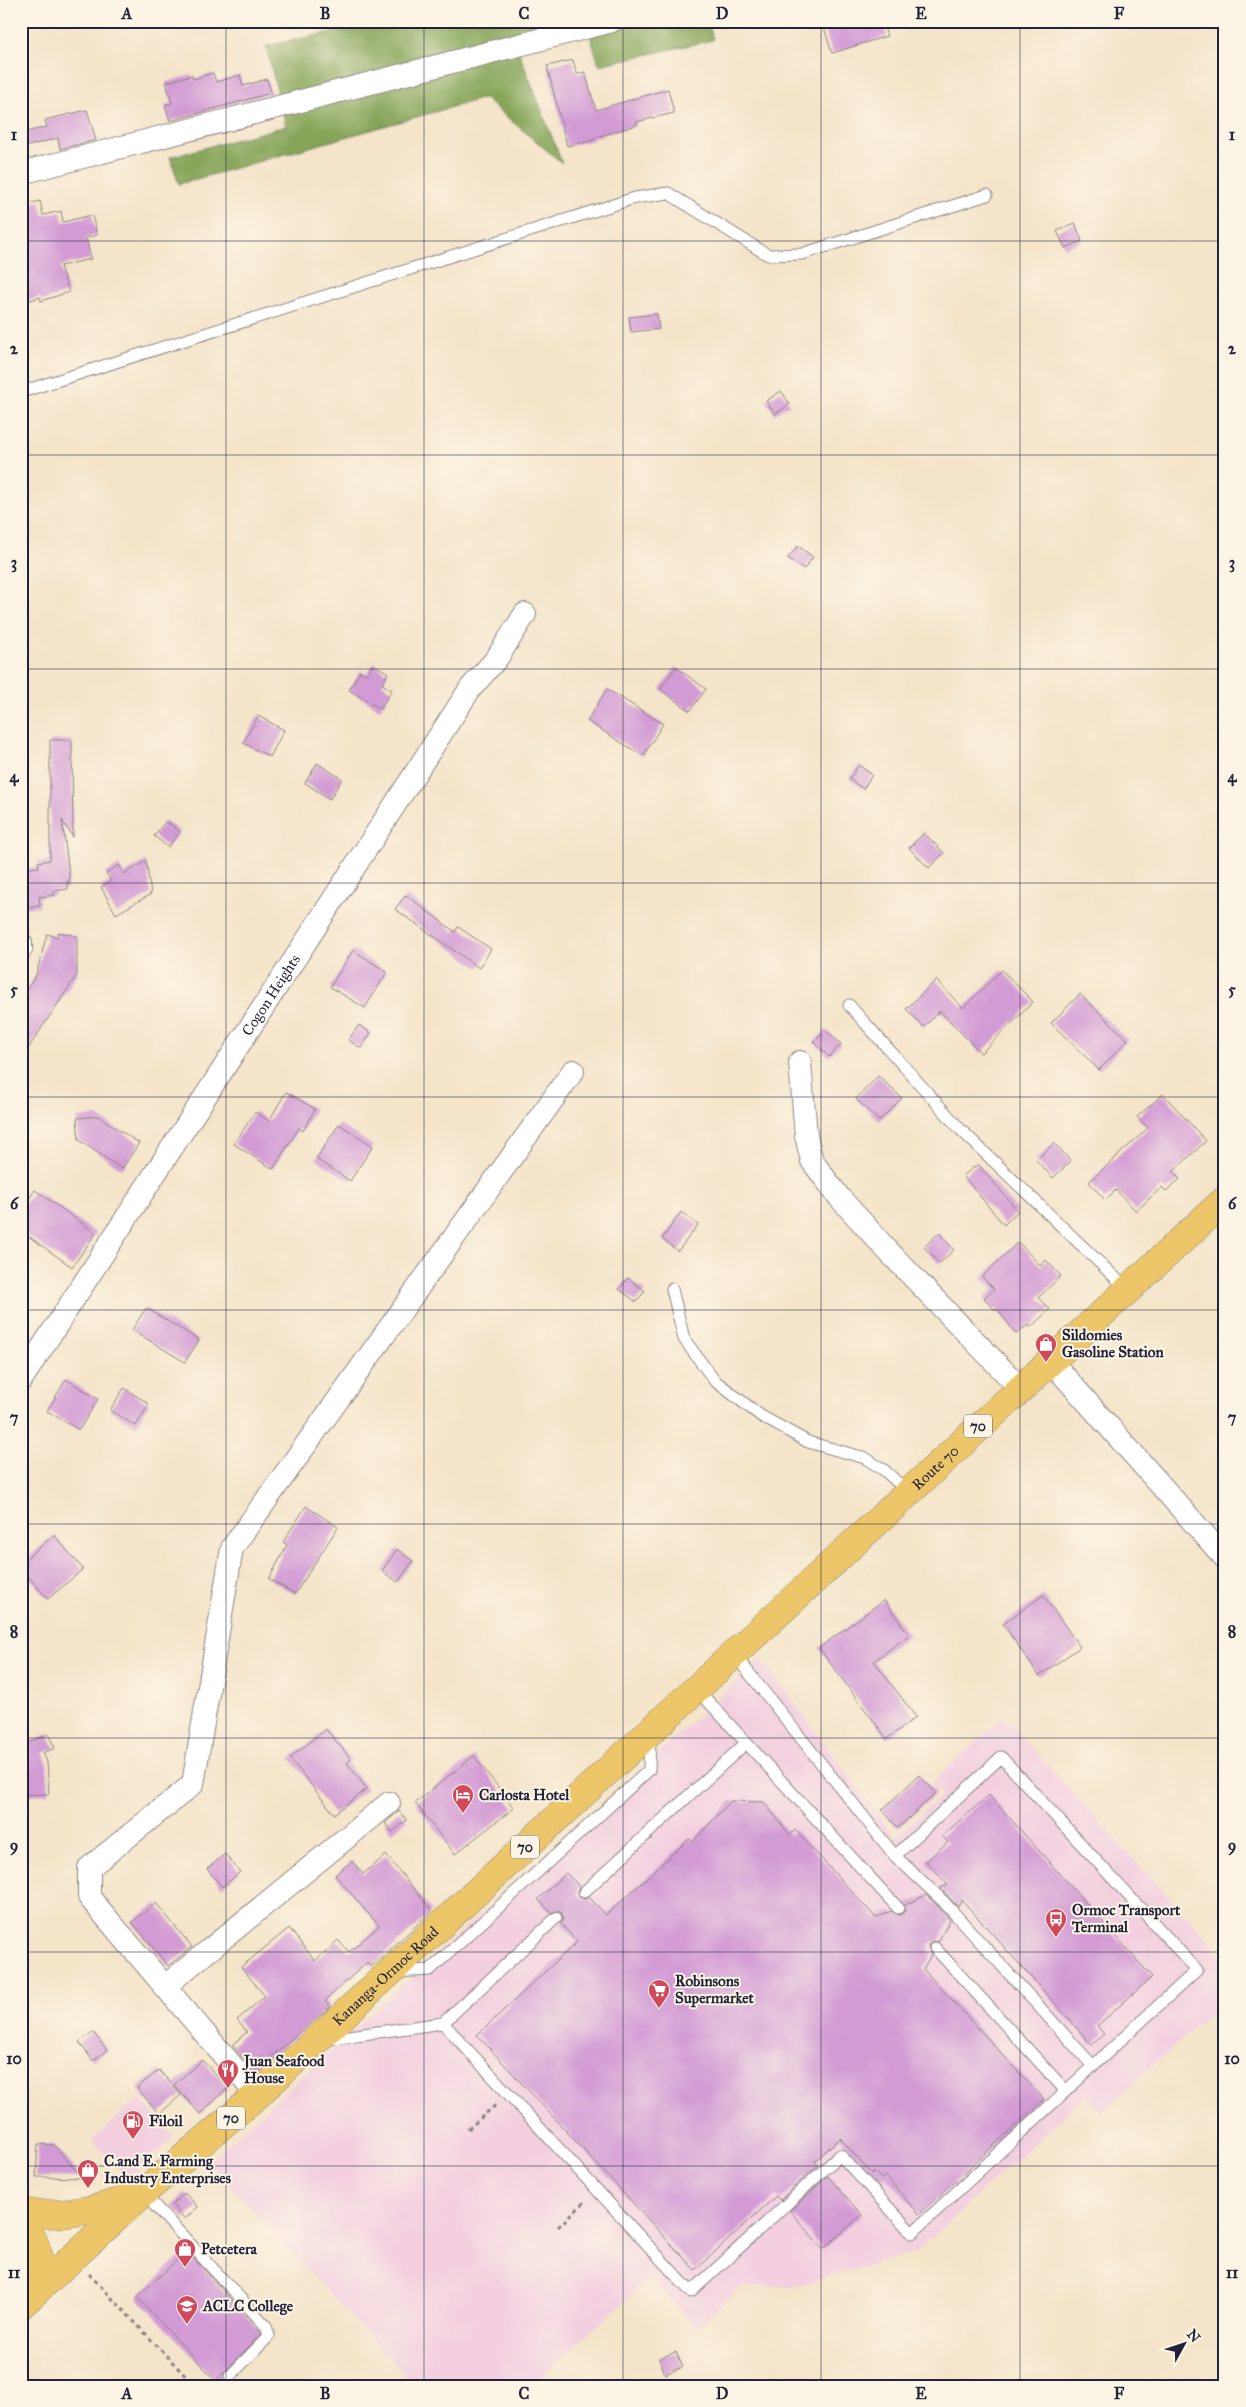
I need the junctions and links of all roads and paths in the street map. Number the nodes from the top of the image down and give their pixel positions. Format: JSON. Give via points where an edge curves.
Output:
{"nodes":[{"id":1,"x":612,"y":21,"type":"edge"},
{"id":2,"x":21,"y":173,"type":"edge"},
{"id":3,"x":987,"y":195,"type":"dead end"},
{"id":4,"x":21,"y":392,"type":"edge"},
{"id":5,"x":525,"y":614,"type":"dead end"},
{"id":6,"x":21,"y":943,"type":"edge"},
{"id":7,"x":21,"y":950,"type":"edge"},
{"id":8,"x":849,"y":1005,"type":"dead end"},
{"id":9,"x":800,"y":1062,"type":"dead end"},
{"id":10,"x":573,"y":1071,"type":"dead end"},
{"id":11,"x":1225,"y":1200,"type":"edge"},
{"id":12,"x":672,"y":1289,"type":"dead end"},
{"id":13,"x":1128,"y":1290,"type":"junction"},
{"id":14,"x":1050,"y":1360,"type":"junction"},
{"id":15,"x":21,"y":1380,"type":"edge"},
{"id":16,"x":1020,"y":1388,"type":"junction"},
{"id":17,"x":908,"y":1492,"type":"junction"},
{"id":18,"x":1225,"y":1558,"type":"edge"},
{"id":19,"x":733,"y":1653,"type":"junction"},
{"id":20,"x":696,"y":1688,"type":"junction"},
{"id":21,"x":746,"y":1743,"type":"junction"},
{"id":22,"x":389,"y":1803,"type":"dead end"},
{"id":23,"x":895,"y":1856,"type":"junction"},
{"id":24,"x":584,"y":1892,"type":"dead end"},
{"id":25,"x":898,"y":1908,"type":"dead end"},
{"id":26,"x":556,"y":1918,"type":"dead end"},
{"id":27,"x":935,"y":1948,"type":"dead end"},
{"id":28,"x":164,"y":1987,"type":"junction"},
{"id":29,"x":442,"y":2022,"type":"junction"},
{"id":30,"x":316,"y":2040,"type":"junction"},
{"id":31,"x":1093,"y":2066,"type":"junction"},
{"id":32,"x":1066,"y":2091,"type":"junction"},
{"id":33,"x":257,"y":2095,"type":"junction"},
{"id":34,"x":507,"y":2095,"type":"junction"},
{"id":35,"x":468,"y":2129,"type":"dead end"},
{"id":36,"x":597,"y":2190,"type":"junction"},
{"id":37,"x":143,"y":2193,"type":"junction"},
{"id":38,"x":21,"y":2212,"type":"edge"},
{"id":39,"x":21,"y":2224,"type":"edge"},
{"id":40,"x":558,"y":2227,"type":"dead end"},
{"id":41,"x":73,"y":2257,"type":"junction"},
{"id":42,"x":28,"y":2299,"type":"edge"},
{"id":43,"x":230,"y":2376,"type":"dead end"},
{"id":44,"x":195,"y":2386,"type":"edge"}],
"edges":[{"from":1,"to":2,"type":"street"},
{"from":3,"to":4,"type":"lane","via":[[802,254],[768,255],[668,193],[635,198]]},
{"from":5,"to":15,"type":"street","name":"Cogon Heights","via":[[497,658],[470,689]]},
{"from":6,"to":7,"type":"street"},
{"from":8,"to":13,"type":"lane","via":[[960,1129]]},
{"from":9,"to":16,"type":"street","via":[[806,1136],[812,1161],[839,1197],[888,1251]]},
{"from":10,"to":28,"type":"street","via":[[232,1548],[193,1784],[89,1868],[89,1897]]},
{"from":11,"to":13,"type":"highway","name":"Route 70","number":"70"},
{"from":12,"to":17,"type":"lane","via":[[684,1339],[714,1380],[761,1416],[808,1442],[865,1458]]},
{"from":13,"to":14,"type":"highway","name":"Route 70","number":"70"},
{"from":14,"to":16,"type":"highway","name":"Route 70","number":"70"},
{"from":14,"to":18,"type":"street"},
{"from":16,"to":17,"type":"highway","name":"Route 70","number":"70"},
{"from":17,"to":19,"type":"highway","name":"Route 70","number":"70"},
{"from":19,"to":20,"type":"highway","name":"Kananga-Ormoc Road","number":"70"},
{"from":19,"to":23,"type":"lane"},
{"from":20,"to":21,"type":"lane"},
{"from":20,"to":30,"type":"highway","name":"Kananga-Ormoc Road","number":"70"},
{"from":21,"to":24,"type":"lane"},
{"from":21,"to":25,"type":"lane"},
{"from":22,"to":28,"type":"street"},
{"from":23,"to":31,"type":"lane","via":[[944,1901]]},
{"from":23,"to":31,"type":"lane","via":[[1001,1757],[1197,1970]]},
{"from":26,"to":29,"type":"lane"},
{"from":27,"to":32,"type":"lane"},
{"from":28,"to":33,"type":"street"},
{"from":29,"to":30,"type":"lane"},
{"from":29,"to":34,"type":"lane"},
{"from":30,"to":33,"type":"highway","name":"Kananga-Ormoc Road","number":"70"},
{"from":31,"to":32,"type":"lane"},
{"from":32,"to":36,"type":"lane","via":[[912,2233],[840,2155],[691,2292]]},
{"from":33,"to":37,"type":"highway","name":"Kananga-Ormoc Road","number":"70"},
{"from":34,"to":35,"type":"path"},
{"from":34,"to":36,"type":"lane"},
{"from":36,"to":40,"type":"path"},
{"from":37,"to":38,"type":"highway","number":"70","via":[[87,2212]]},
{"from":37,"to":41,"type":"highway","name":"Kananga-Ormoc Road","number":"70"},
{"from":37,"to":43,"type":"lane","via":[[266,2326],[269,2336]]},
{"from":39,"to":42,"type":"highway","number":"70","via":[[32,2238],[40,2265],[39,2280]]},
{"from":41,"to":42,"type":"highway","name":"Kananga-Ormoc Road","number":"70"},
{"from":41,"to":44,"type":"path"}]}
